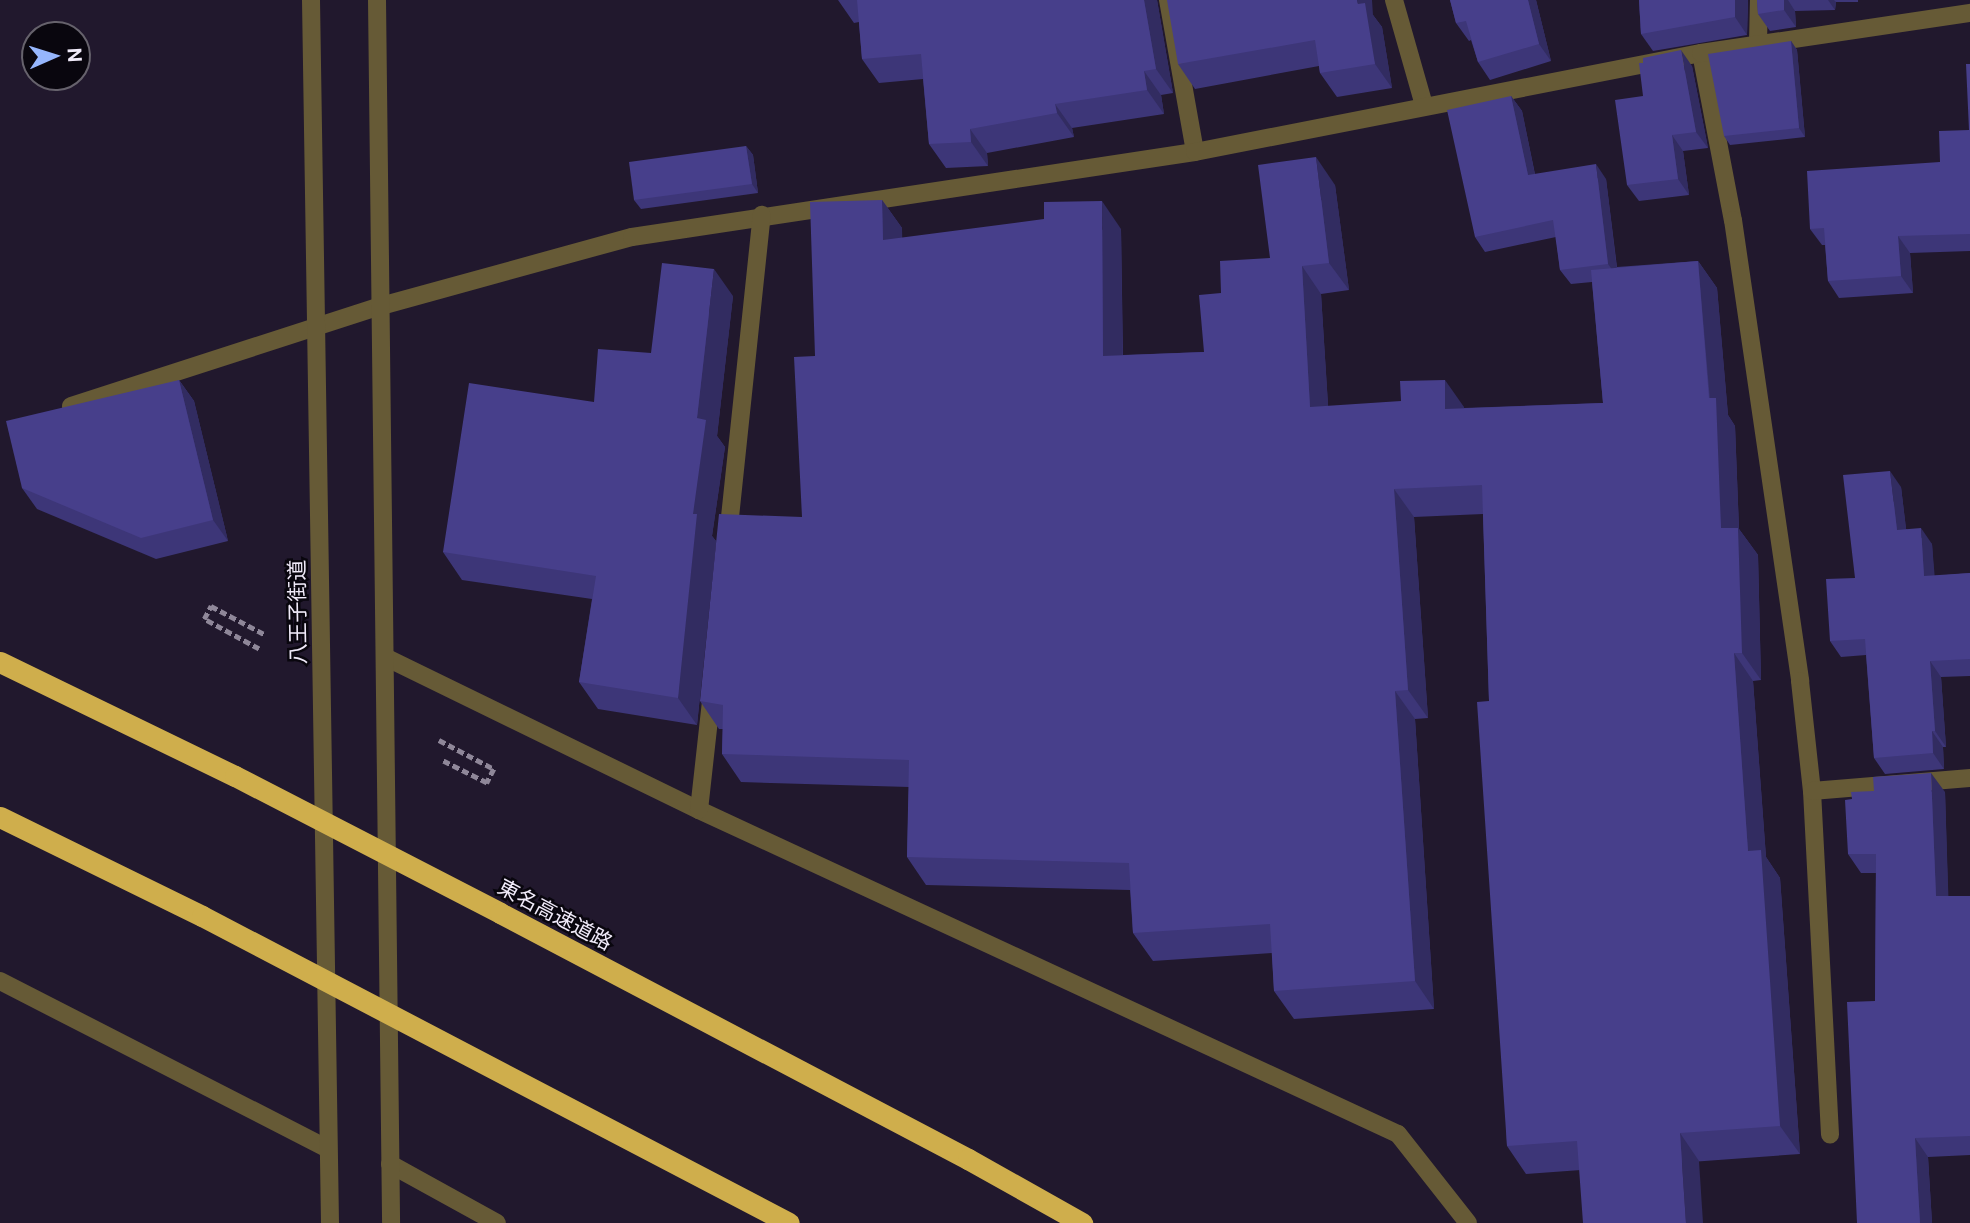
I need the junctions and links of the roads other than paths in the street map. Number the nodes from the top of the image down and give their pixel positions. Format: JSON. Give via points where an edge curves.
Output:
{"nodes":[{"id":1,"x":311,"y":0,"type":"edge"},
{"id":2,"x":377,"y":0,"type":"edge"},
{"id":3,"x":1168,"y":0,"type":"edge"},
{"id":4,"x":1394,"y":0,"type":"edge"},
{"id":5,"x":1759,"y":0,"type":"edge"},
{"id":6,"x":1970,"y":13,"type":"edge"},
{"id":7,"x":1758,"y":43,"type":"junction"},
{"id":8,"x":1701,"y":53,"type":"junction"},
{"id":9,"x":1424,"y":105,"type":"junction"},
{"id":10,"x":1195,"y":152,"type":"junction"},
{"id":11,"x":762,"y":215,"type":"junction"},
{"id":12,"x":381,"y":306,"type":"junction"},
{"id":13,"x":316,"y":328,"type":"junction"},
{"id":14,"x":52,"y":410,"type":"edge"},
{"id":15,"x":727,"y":547,"type":"edge"},
{"id":16,"x":385,"y":657,"type":"junction"},
{"id":17,"x":0,"y":662,"type":"edge"},
{"id":18,"x":714,"y":671,"type":"edge"},
{"id":19,"x":1970,"y":778,"type":"edge"},
{"id":20,"x":1812,"y":791,"type":"junction"},
{"id":21,"x":699,"y":810,"type":"junction"},
{"id":22,"x":0,"y":817,"type":"edge"},
{"id":23,"x":0,"y":981,"type":"edge"},
{"id":24,"x":1830,"y":1135,"type":"dead end"},
{"id":25,"x":327,"y":1148,"type":"junction"},
{"id":26,"x":390,"y":1158,"type":"junction"},
{"id":27,"x":330,"y":1223,"type":"edge"},
{"id":28,"x":391,"y":1223,"type":"edge"},
{"id":29,"x":497,"y":1223,"type":"edge"},
{"id":30,"x":789,"y":1223,"type":"edge"},
{"id":31,"x":1082,"y":1223,"type":"edge"},
{"id":32,"x":1468,"y":1223,"type":"edge"}],
"edges":[{"from":1,"to":13,"type":"street","name":"八王子街道"},
{"from":2,"to":12,"type":"street"},
{"from":3,"to":10,"type":"street"},
{"from":4,"to":9,"type":"street"},
{"from":5,"to":7,"type":"street"},
{"from":6,"to":7,"type":"street"},
{"from":7,"to":8,"type":"street"},
{"from":8,"to":9,"type":"street"},
{"from":8,"to":20,"type":"street","via":[[1733,220]]},
{"from":9,"to":10,"type":"street"},
{"from":10,"to":11,"type":"street"},
{"from":11,"to":12,"type":"street","via":[[632,237]]},
{"from":11,"to":15,"type":"street"},
{"from":12,"to":13,"type":"street"},
{"from":12,"to":16,"type":"street"},
{"from":13,"to":14,"type":"street"},
{"from":13,"to":25,"type":"street","name":"八王子街道"},
{"from":16,"to":21,"type":"street"},
{"from":16,"to":26,"type":"street"},
{"from":17,"to":31,"type":"highway","name":"東名高速道路","via":[[235,776],[500,913]]},
{"from":18,"to":21,"type":"street"},
{"from":19,"to":20,"type":"street"},
{"from":20,"to":24,"type":"street"},
{"from":21,"to":32,"type":"street","via":[[1398,1134]]},
{"from":22,"to":30,"type":"highway","via":[[202,916]]},
{"from":23,"to":25,"type":"street"},
{"from":25,"to":27,"type":"street","name":"八王子街道"},
{"from":26,"to":28,"type":"street"},
{"from":26,"to":29,"type":"street"}]}
